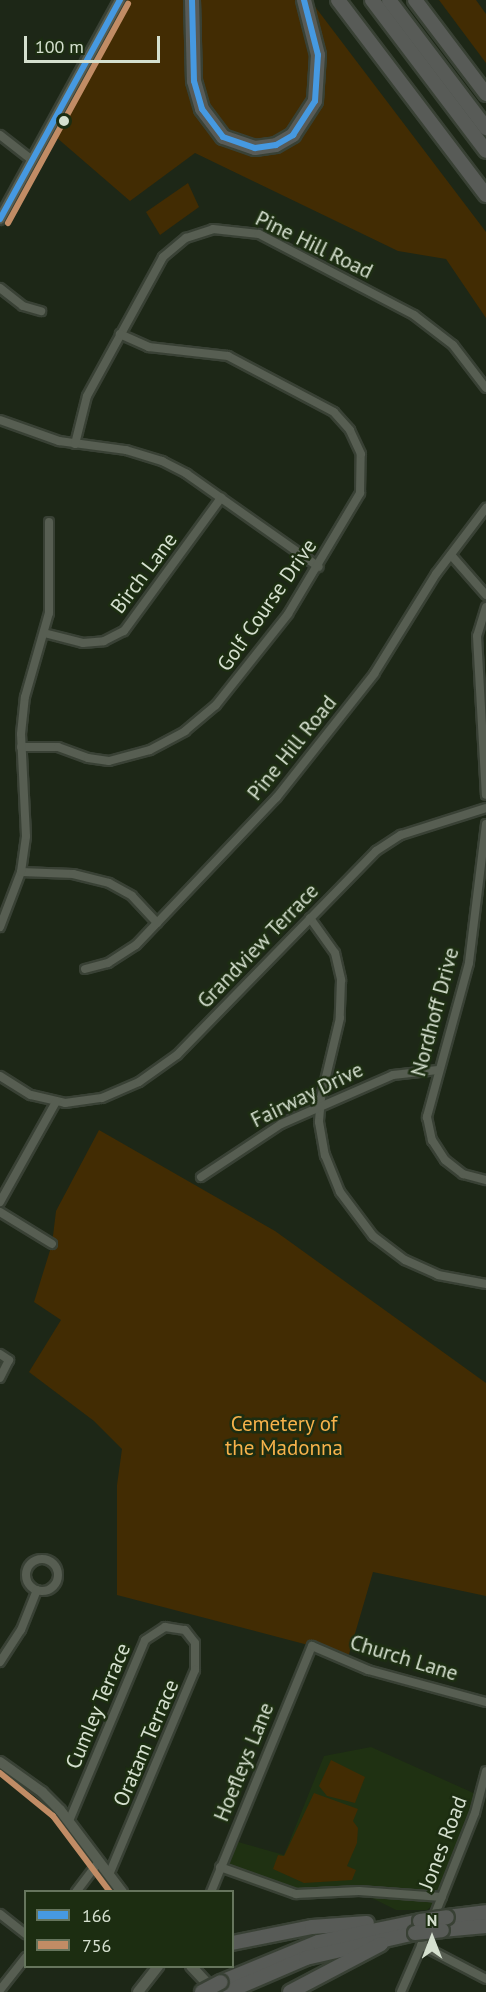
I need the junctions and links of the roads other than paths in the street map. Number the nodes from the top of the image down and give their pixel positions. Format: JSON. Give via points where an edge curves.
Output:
{"nodes":[{"id":1,"x":120,"y":0,"type":"edge"},
{"id":2,"x":192,"y":0,"type":"edge"},
{"id":3,"x":304,"y":0,"type":"edge"},
{"id":4,"x":338,"y":0,"type":"edge"},
{"id":5,"x":372,"y":0,"type":"edge"},
{"id":6,"x":389,"y":0,"type":"edge"},
{"id":7,"x":415,"y":0,"type":"edge"},
{"id":8,"x":486,"y":94,"type":"edge"},
{"id":9,"x":486,"y":128,"type":"edge"},
{"id":10,"x":0,"y":135,"type":"edge"},
{"id":11,"x":486,"y":151,"type":"edge"},
{"id":12,"x":33,"y":160,"type":"junction"},
{"id":13,"x":486,"y":195,"type":"edge"},
{"id":14,"x":0,"y":219,"type":"edge"},
{"id":15,"x":0,"y":288,"type":"edge"},
{"id":16,"x":41,"y":311,"type":"dead end"},
{"id":17,"x":120,"y":334,"type":"junction"},
{"id":18,"x":486,"y":388,"type":"edge"},
{"id":19,"x":0,"y":420,"type":"edge"},
{"id":20,"x":75,"y":444,"type":"junction"},
{"id":21,"x":221,"y":498,"type":"junction"},
{"id":22,"x":486,"y":508,"type":"edge"},
{"id":23,"x":49,"y":522,"type":"dead end"},
{"id":24,"x":450,"y":555,"type":"junction"},
{"id":25,"x":319,"y":567,"type":"junction"},
{"id":26,"x":486,"y":595,"type":"edge"},
{"id":27,"x":486,"y":607,"type":"edge"},
{"id":28,"x":44,"y":633,"type":"junction"},
{"id":29,"x":21,"y":747,"type":"junction"},
{"id":30,"x":486,"y":795,"type":"edge"},
{"id":31,"x":486,"y":808,"type":"edge"},
{"id":32,"x":486,"y":824,"type":"edge"},
{"id":33,"x":21,"y":872,"type":"junction"},
{"id":34,"x":310,"y":918,"type":"junction"},
{"id":35,"x":158,"y":923,"type":"junction"},
{"id":36,"x":0,"y":927,"type":"edge"},
{"id":37,"x":84,"y":969,"type":"dead end"},
{"id":38,"x":438,"y":1070,"type":"junction"},
{"id":39,"x":0,"y":1076,"type":"edge"},
{"id":40,"x":56,"y":1102,"type":"junction"},
{"id":41,"x":320,"y":1107,"type":"junction"},
{"id":42,"x":201,"y":1177,"type":"dead end"},
{"id":43,"x":486,"y":1180,"type":"edge"},
{"id":44,"x":0,"y":1202,"type":"edge"},
{"id":45,"x":0,"y":1212,"type":"edge"},
{"id":46,"x":52,"y":1244,"type":"dead end"},
{"id":47,"x":486,"y":1284,"type":"edge"},
{"id":48,"x":0,"y":1354,"type":"edge"},
{"id":49,"x":0,"y":1378,"type":"edge"},
{"id":50,"x":38,"y":1590,"type":"junction"},
{"id":51,"x":180,"y":1628,"type":"joint"},
{"id":52,"x":312,"y":1646,"type":"joint"},
{"id":53,"x":0,"y":1662,"type":"edge"},
{"id":54,"x":486,"y":1702,"type":"edge"},
{"id":55,"x":0,"y":1762,"type":"edge"},
{"id":56,"x":486,"y":1771,"type":"edge"},
{"id":57,"x":69,"y":1821,"type":"junction"},
{"id":58,"x":99,"y":1862,"type":"junction"},
{"id":59,"x":220,"y":1867,"type":"junction"},
{"id":60,"x":110,"y":1875,"type":"junction"},
{"id":61,"x":78,"y":1890,"type":"edge"},
{"id":62,"x":121,"y":1890,"type":"edge"},
{"id":63,"x":212,"y":1890,"type":"edge"},
{"id":64,"x":442,"y":1896,"type":"junction"},
{"id":65,"x":486,"y":1912,"type":"edge"},
{"id":66,"x":0,"y":1914,"type":"edge"},
{"id":67,"x":402,"y":1923,"type":"junction"},
{"id":68,"x":445,"y":1924,"type":"junction"},
{"id":69,"x":486,"y":1927,"type":"edge"},
{"id":70,"x":24,"y":1932,"type":"edge"},
{"id":71,"x":418,"y":1933,"type":"junction"},
{"id":72,"x":234,"y":1943,"type":"edge"},
{"id":73,"x":24,"y":1960,"type":"edge"},
{"id":74,"x":156,"y":1968,"type":"edge"},
{"id":75,"x":194,"y":1968,"type":"edge"},
{"id":76,"x":486,"y":1979,"type":"edge"},
{"id":77,"x":223,"y":1989,"type":"edge"},
{"id":78,"x":0,"y":1990,"type":"edge"},
{"id":79,"x":138,"y":1992,"type":"edge"},
{"id":80,"x":202,"y":1992,"type":"edge"},
{"id":81,"x":290,"y":1992,"type":"edge"},
{"id":82,"x":401,"y":1992,"type":"edge"}],
"edges":[{"from":1,"to":12,"type":"main road"},
{"from":2,"to":3,"type":"highway","via":[[194,81],[201,109],[223,137],[255,148],[276,145],[293,135],[315,101],[318,55]]},
{"from":4,"to":13,"type":"highway"},
{"from":5,"to":11,"type":"highway"},
{"from":6,"to":9,"type":"highway"},
{"from":7,"to":8,"type":"highway"},
{"from":10,"to":12,"type":"street"},
{"from":12,"to":14,"type":"main road"},
{"from":15,"to":16,"type":"street","via":[[24,306]]},
{"from":17,"to":18,"type":"street","name":"Pine Hill Road","via":[[172,247],[213,229],[246,230],[276,242],[433,328],[466,358]]},
{"from":17,"to":20,"type":"street","name":"Pine Hill Road","via":[[87,396]]},
{"from":17,"to":25,"type":"street","name":"Golf Course Drive","via":[[149,347],[228,356],[342,419],[357,441],[363,479],[355,506]]},
{"from":19,"to":20,"type":"street","via":[[35,435]]},
{"from":20,"to":21,"type":"street","via":[[126,450],[162,461]]},
{"from":21,"to":25,"type":"street"},
{"from":21,"to":28,"type":"street","name":"Birch Lane","via":[[124,631],[89,643]]},
{"from":22,"to":24,"type":"street","name":"Pine Hill Road"},
{"from":23,"to":28,"type":"street","via":[[51,594]]},
{"from":24,"to":26,"type":"street"},
{"from":24,"to":35,"type":"street","name":"Pine Hill Road","via":[[374,674],[277,797]]},
{"from":25,"to":29,"type":"street","name":"Golf Course Drive","via":[[288,614],[216,705],[170,741],[109,760],[88,758],[58,747]]},
{"from":27,"to":30,"type":"street","via":[[477,636]]},
{"from":28,"to":29,"type":"street","via":[[26,697]]},
{"from":29,"to":33,"type":"street","via":[[27,814]]},
{"from":31,"to":34,"type":"street","name":"Grandview Terrace","via":[[388,842]]},
{"from":32,"to":38,"type":"street","name":"Nordhoff Drive","via":[[469,963]]},
{"from":33,"to":35,"type":"street","via":[[73,874],[101,880],[132,896]]},
{"from":33,"to":36,"type":"street"},
{"from":34,"to":40,"type":"street","name":"Grandview Terrace","via":[[156,1071],[102,1098]]},
{"from":34,"to":41,"type":"street","via":[[334,953],[342,980],[340,1018]]},
{"from":35,"to":37,"type":"street","name":"Pine Hill Road","via":[[122,956]]},
{"from":38,"to":41,"type":"street","name":"Fairway Drive","via":[[393,1075]]},
{"from":38,"to":43,"type":"street","name":"Nordhoff Drive","via":[[428,1105],[432,1140],[453,1167]]},
{"from":39,"to":40,"type":"street","via":[[31,1095]]},
{"from":40,"to":44,"type":"street"},
{"from":41,"to":42,"type":"street","name":"Fairway Drive","via":[[267,1132]]},
{"from":41,"to":47,"type":"street","via":[[321,1136],[331,1173],[349,1208],[373,1236],[421,1268],[456,1280]]},
{"from":45,"to":46,"type":"street"},
{"from":48,"to":49,"type":"street","via":[[9,1360]]},
{"from":50,"to":50,"type":"street","via":[[48,1590],[58,1579],[55,1564],[46,1559],[30,1563],[25,1573],[28,1584]]},
{"from":50,"to":53,"type":"street","via":[[21,1630]]},
{"from":51,"to":57,"type":"street","name":"Cumley Terrace","via":[[165,1627],[145,1640]]},
{"from":51,"to":60,"type":"street","name":"Oratam Terrace","via":[[195,1642],[195,1670]]},
{"from":52,"to":54,"type":"street","name":"Church Lane","via":[[368,1670]]},
{"from":52,"to":59,"type":"street","name":"Hoefleys Lane"},
{"from":55,"to":57,"type":"main road","via":[[42,1792]]},
{"from":56,"to":64,"type":"street","name":"Jones Road","via":[[475,1813]]},
{"from":57,"to":58,"type":"main road"},
{"from":58,"to":60,"type":"main road"},
{"from":58,"to":61,"type":"street"},
{"from":59,"to":63,"type":"street","name":"Hoefleys Lane"},
{"from":59,"to":64,"type":"street","via":[[296,1894],[359,1891]]},
{"from":60,"to":62,"type":"main road"},
{"from":64,"to":71,"type":"street","name":"Jones Road"},
{"from":65,"to":68,"type":"highway"},
{"from":66,"to":70,"type":"street"},
{"from":67,"to":71,"type":"highway"},
{"from":67,"to":72,"type":"highway","via":[[324,1925]]},
{"from":67,"to":77,"type":"highway","via":[[310,1945]]},
{"from":68,"to":69,"type":"highway"},
{"from":68,"to":71,"type":"highway","bridge":true},
{"from":71,"to":76,"type":"street"},
{"from":71,"to":77,"type":"highway","via":[[322,1953]]},
{"from":71,"to":81,"type":"highway","via":[[381,1945]]},
{"from":71,"to":82,"type":"street","name":"Jones Road"},
{"from":73,"to":78,"type":"street"},
{"from":74,"to":79,"type":"main road"},
{"from":75,"to":77,"type":"main road"},
{"from":77,"to":80,"type":"highway","bridge":true}]}
